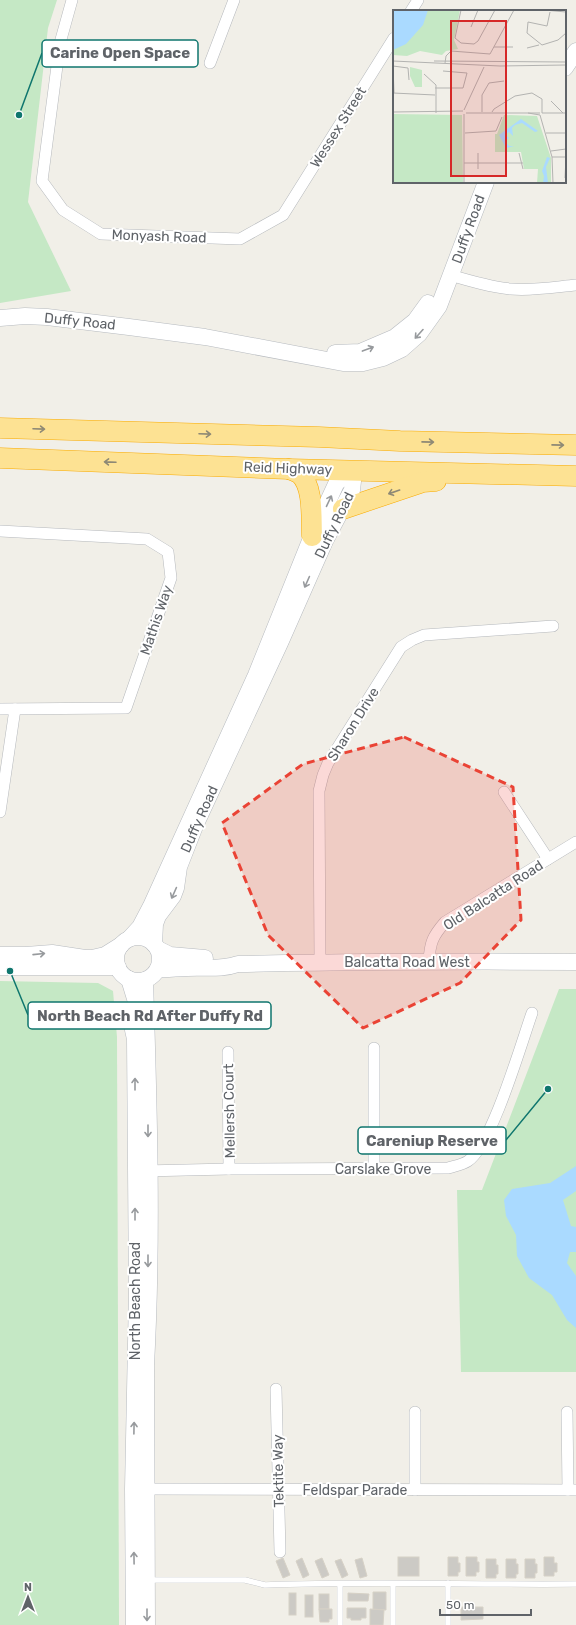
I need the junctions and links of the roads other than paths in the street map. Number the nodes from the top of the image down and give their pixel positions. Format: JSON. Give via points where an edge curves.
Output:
{"nodes":[{"id":1,"x":72,"y":0,"type":"edge"},
{"id":2,"x":234,"y":0,"type":"edge"},
{"id":3,"x":418,"y":0,"type":"edge"},
{"id":4,"x":412,"y":10,"type":"edge"},
{"id":5,"x":393,"y":40,"type":"edge"},
{"id":6,"x":576,"y":51,"type":"edge"},
{"id":7,"x":210,"y":63,"type":"dead end"},
{"id":8,"x":566,"y":66,"type":"edge"},
{"id":9,"x":486,"y":183,"type":"edge"},
{"id":10,"x":283,"y":215,"type":"joint"},
{"id":11,"x":450,"y":276,"type":"junction"},
{"id":12,"x":576,"y":285,"type":"edge"},
{"id":13,"x":0,"y":318,"type":"edge"},
{"id":14,"x":0,"y":428,"type":"edge"},
{"id":15,"x":319,"y":437,"type":"junction"},
{"id":16,"x":400,"y":441,"type":"junction"},
{"id":17,"x":576,"y":445,"type":"edge"},
{"id":18,"x":0,"y":458,"type":"edge"},
{"id":19,"x":289,"y":468,"type":"junction"},
{"id":20,"x":351,"y":470,"type":"junction"},
{"id":21,"x":512,"y":475,"type":"junction"},
{"id":22,"x":576,"y":476,"type":"edge"},
{"id":23,"x":343,"y":509,"type":"junction"},
{"id":24,"x":0,"y":531,"type":"edge"},
{"id":25,"x":312,"y":536,"type":"junction"},
{"id":26,"x":554,"y":626,"type":"dead end"},
{"id":27,"x":0,"y":709,"type":"edge"},
{"id":28,"x":15,"y":709,"type":"junction"},
{"id":29,"x":504,"y":792,"type":"dead end"},
{"id":30,"x":0,"y":812,"type":"edge"},
{"id":31,"x":576,"y":842,"type":"edge"},
{"id":32,"x":548,"y":860,"type":"junction"},
{"id":33,"x":126,"y":942,"type":"junction"},
{"id":34,"x":156,"y":946,"type":"junction"},
{"id":35,"x":0,"y":955,"type":"edge"},
{"id":36,"x":429,"y":961,"type":"junction"},
{"id":37,"x":320,"y":962,"type":"junction"},
{"id":38,"x":576,"y":962,"type":"edge"},
{"id":39,"x":238,"y":964,"type":"junction"},
{"id":40,"x":0,"y":967,"type":"edge"},
{"id":41,"x":118,"y":967,"type":"junction"},
{"id":42,"x":158,"y":969,"type":"junction"},
{"id":43,"x":129,"y":979,"type":"junction"},
{"id":44,"x":145,"y":980,"type":"junction"},
{"id":45,"x":532,"y":1013,"type":"dead end"},
{"id":46,"x":374,"y":1048,"type":"dead end"},
{"id":47,"x":228,"y":1052,"type":"dead end"},
{"id":48,"x":229,"y":1169,"type":"junction"},
{"id":49,"x":374,"y":1169,"type":"junction"},
{"id":50,"x":142,"y":1172,"type":"junction"},
{"id":51,"x":276,"y":1389,"type":"dead end"},
{"id":52,"x":415,"y":1412,"type":"dead end"},
{"id":53,"x":567,"y":1412,"type":"dead end"},
{"id":54,"x":140,"y":1489,"type":"junction"},
{"id":55,"x":279,"y":1490,"type":"junction"},
{"id":56,"x":415,"y":1490,"type":"junction"},
{"id":57,"x":572,"y":1490,"type":"edge"},
{"id":58,"x":280,"y":1552,"type":"dead end"},
{"id":59,"x":140,"y":1580,"type":"junction"},
{"id":60,"x":448,"y":1583,"type":"junction"},
{"id":61,"x":340,"y":1584,"type":"junction"},
{"id":62,"x":393,"y":1584,"type":"junction"},
{"id":63,"x":576,"y":1584,"type":"edge"},
{"id":64,"x":134,"y":1625,"type":"edge"},
{"id":65,"x":146,"y":1625,"type":"edge"},
{"id":66,"x":340,"y":1625,"type":"edge"},
{"id":67,"x":393,"y":1625,"type":"edge"},
{"id":68,"x":448,"y":1625,"type":"edge"}],
"edges":[{"from":1,"to":10,"type":"street","name":"Monyash Road","via":[[60,42],[42,181],[63,210],[101,234],[240,239]]},
{"from":2,"to":7,"type":"street"},
{"from":3,"to":4,"type":"street"},
{"from":5,"to":10,"type":"street","name":"Wessex Street"},
{"from":6,"to":8,"type":"main road"},
{"from":9,"to":11,"type":"main road","name":"Duffy Road"},
{"from":11,"to":12,"type":"street","via":[[511,289]]},
{"from":11,"to":13,"type":"main road","name":"Duffy Road","via":[[439,306],[419,334],[402,349],[383,358],[363,363],[343,363],[205,337],[129,327],[47,317]]},
{"from":14,"to":15,"type":"highway","one_way":true},
{"from":15,"to":16,"type":"highway"},
{"from":15,"to":20,"type":"highway","via":[[347,453],[351,461]]},
{"from":16,"to":17,"type":"highway","one_way":true},
{"from":16,"to":20,"type":"highway","via":[[370,450]]},
{"from":19,"to":18,"type":"highway","name":"Reid Highway","one_way":true},
{"from":19,"to":20,"type":"highway","name":"Reid Highway"},
{"from":19,"to":25,"type":"highway","via":[[300,474],[305,482],[311,503]]},
{"from":20,"to":21,"type":"highway","name":"Reid Highway"},
{"from":20,"to":23,"type":"main road","name":"Duffy Road","via":[[354,481]]},
{"from":25,"to":20,"type":"main road","name":"Duffy Road","one_way":true,"via":[[336,484]]},
{"from":21,"to":22,"type":"highway","name":"Reid Highway"},
{"from":21,"to":23,"type":"highway","one_way":true,"via":[[423,482]]},
{"from":23,"to":34,"type":"main road","name":"Duffy Road","one_way":true,"via":[[325,541],[195,826],[178,867],[173,896],[156,920]]},
{"from":24,"to":28,"type":"street","name":"Mathis Way","via":[[147,539],[168,552],[171,578],[126,708]]},
{"from":25,"to":33,"type":"main road","name":"Duffy Road","via":[[256,675],[151,906],[140,927]]},
{"from":26,"to":37,"type":"street","name":"Sharon Drive","via":[[424,635],[401,648],[328,762],[323,775],[319,791]]},
{"from":27,"to":28,"type":"street","name":"Mathis Way"},
{"from":28,"to":30,"type":"street"},
{"from":29,"to":32,"type":"street"},
{"from":31,"to":32,"type":"street","name":"Old Balcatta Road"},
{"from":32,"to":36,"type":"street","name":"Old Balcatta Road","via":[[445,922],[430,945]]},
{"from":33,"to":34,"type":"main road","via":[[144,937]]},
{"from":35,"to":33,"type":"main road","one_way":true,"via":[[52,953],[92,958],[105,955]]},
{"from":33,"to":41,"type":"main road","via":[[116,956]]},
{"from":34,"to":39,"type":"main road","name":"Balcatta Road West","via":[[170,955],[226,960]]},
{"from":34,"to":42,"type":"main road","via":[[160,955]]},
{"from":36,"to":37,"type":"main road","name":"Balcatta Road West"},
{"from":36,"to":38,"type":"main road","name":"Balcatta Road West"},
{"from":37,"to":39,"type":"main road","name":"Balcatta Road West"},
{"from":39,"to":42,"type":"main road","name":"Balcatta Road West","via":[[227,968]]},
{"from":40,"to":41,"type":"main road"},
{"from":41,"to":43,"type":"main road"},
{"from":42,"to":44,"type":"main road"},
{"from":43,"to":44,"type":"main road"},
{"from":50,"to":43,"type":"main road","name":"North Beach Road","one_way":true,"via":[[133,1030],[136,1008]]},
{"from":44,"to":50,"type":"main road","name":"North Beach Road","one_way":true},
{"from":45,"to":49,"type":"street","name":"Carslake Grove","via":[[505,1093],[484,1143],[468,1161],[448,1168]]},
{"from":46,"to":49,"type":"street"},
{"from":47,"to":48,"type":"street","name":"Mellersh Court"},
{"from":48,"to":49,"type":"street","name":"Carslake Grove"},
{"from":48,"to":50,"type":"street","name":"Carslake Grove"},
{"from":50,"to":54,"type":"main road","name":"North Beach Road","via":[[137,1295]]},
{"from":51,"to":55,"type":"street","name":"Tektite Way"},
{"from":52,"to":56,"type":"street"},
{"from":53,"to":57,"type":"street"},
{"from":54,"to":55,"type":"street","name":"Feldspar Parade"},
{"from":54,"to":59,"type":"main road","name":"North Beach Road"},
{"from":55,"to":56,"type":"street","name":"Feldspar Parade"},
{"from":55,"to":58,"type":"street","name":"Tektite Way"},
{"from":56,"to":57,"type":"street","name":"Feldspar Parade"},
{"from":59,"to":61,"type":"lane","via":[[245,1580],[265,1585]]},
{"from":59,"to":64,"type":"main road","name":"North Beach Road"},
{"from":59,"to":65,"type":"main road","name":"North Beach Road","one_way":true},
{"from":60,"to":62,"type":"lane"},
{"from":60,"to":63,"type":"lane"},
{"from":60,"to":68,"type":"lane"},
{"from":61,"to":62,"type":"lane"},
{"from":61,"to":66,"type":"lane"},
{"from":62,"to":67,"type":"lane"}]}
